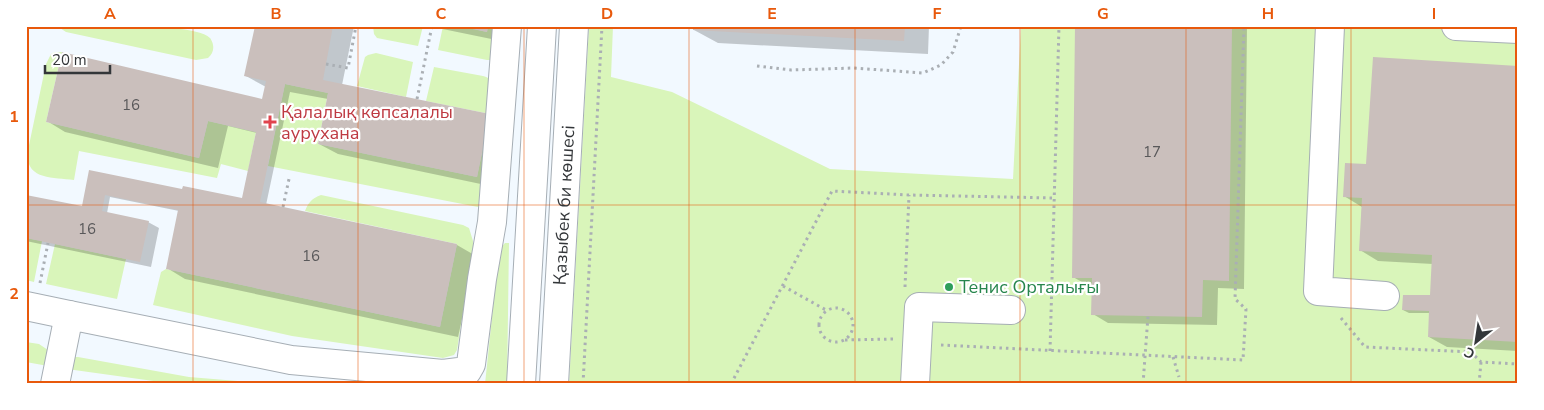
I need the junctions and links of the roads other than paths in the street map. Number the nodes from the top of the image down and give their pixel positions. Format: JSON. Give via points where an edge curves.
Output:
{"nodes":[{"id":1,"x":507,"y":26,"type":"edge"},
{"id":2,"x":542,"y":26,"type":"edge"},
{"id":3,"x":574,"y":26,"type":"edge"},
{"id":4,"x":1330,"y":26,"type":"edge"},
{"id":5,"x":1456,"y":26,"type":"edge"},
{"id":6,"x":1518,"y":29,"type":"edge"},
{"id":7,"x":1385,"y":296,"type":"dead end"},
{"id":8,"x":26,"y":306,"type":"edge"},
{"id":9,"x":1011,"y":310,"type":"dead end"},
{"id":10,"x":69,"y":315,"type":"junction"},
{"id":11,"x":55,"y":384,"type":"edge"},
{"id":12,"x":521,"y":384,"type":"edge"},
{"id":13,"x":554,"y":384,"type":"edge"},
{"id":14,"x":915,"y":384,"type":"edge"}],
"edges":[{"from":1,"to":10,"type":"street","via":[[492,222],[471,364],[467,371],[443,374],[291,360]]},
{"from":2,"to":12,"type":"street"},
{"from":3,"to":13,"type":"street","name":"Қазыбек би көшесі"},
{"from":4,"to":7,"type":"street","via":[[1318,291]]},
{"from":5,"to":6,"type":"street"},
{"from":8,"to":10,"type":"street"},
{"from":9,"to":14,"type":"street","via":[[919,307]]},
{"from":10,"to":11,"type":"street"}]}
